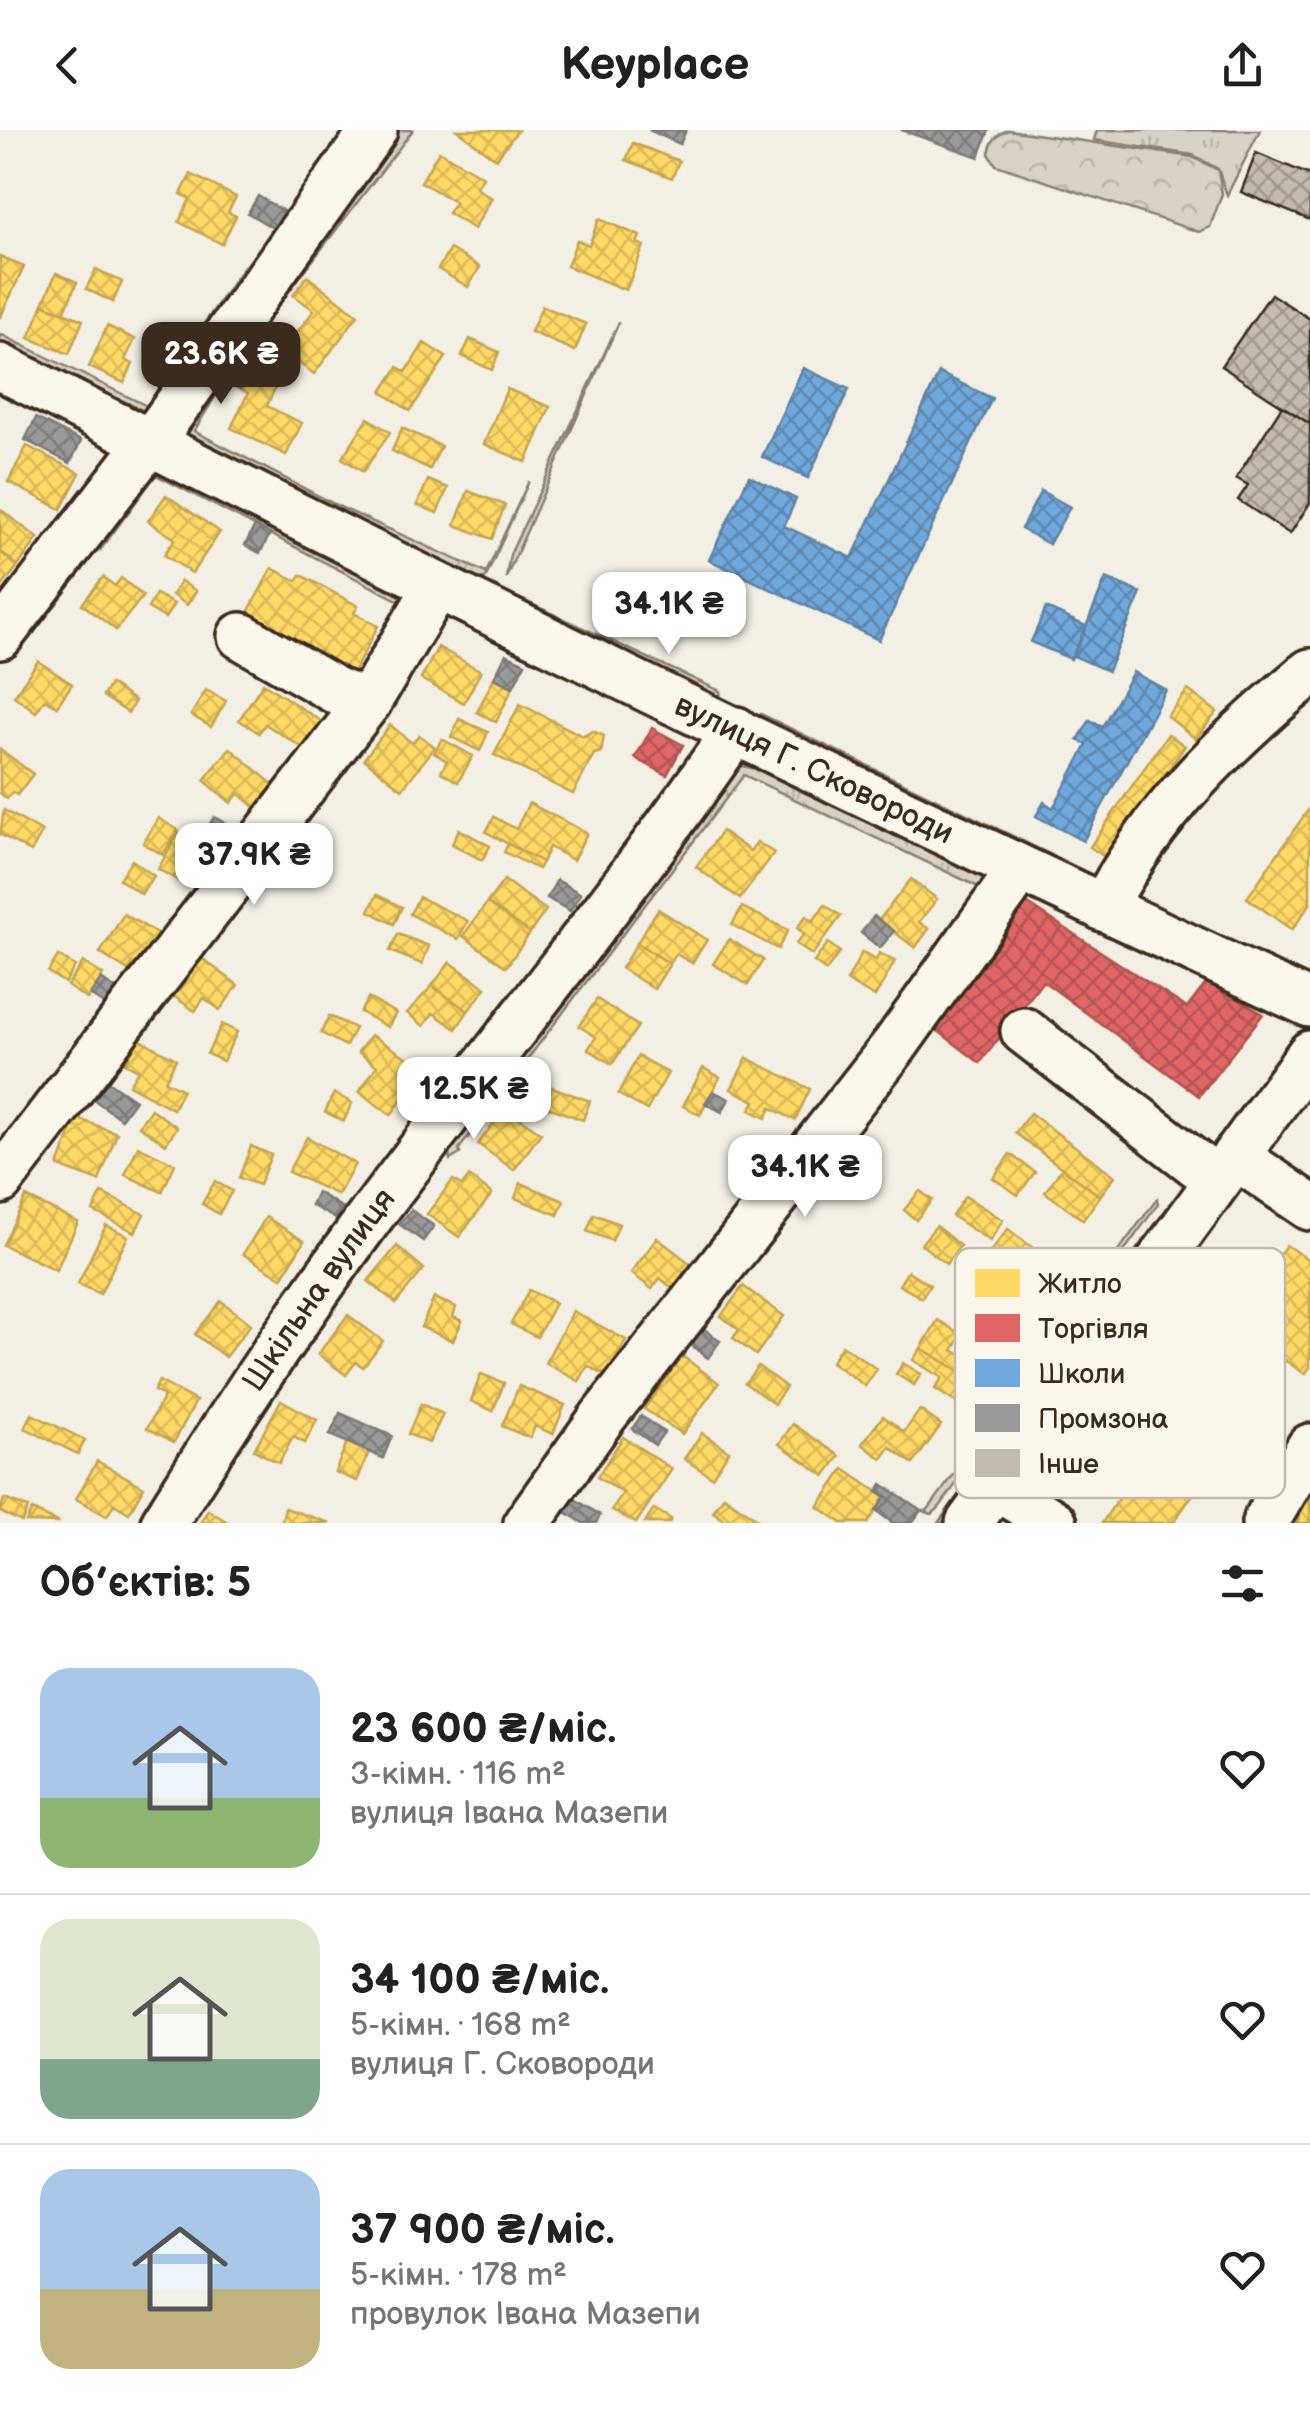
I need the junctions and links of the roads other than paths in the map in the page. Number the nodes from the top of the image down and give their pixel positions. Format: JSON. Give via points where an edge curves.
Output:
{"nodes":[{"id":1,"x":374,"y":130,"type":"edge"},
{"id":2,"x":0,"y":368,"type":"edge"},
{"id":3,"x":149,"y":443,"type":"junction"},
{"id":4,"x":436,"y":588,"type":"junction"},
{"id":5,"x":0,"y":636,"type":"edge"},
{"id":6,"x":241,"y":636,"type":"dead end"},
{"id":7,"x":1310,"y":672,"type":"edge"},
{"id":8,"x":368,"y":702,"type":"junction"},
{"id":9,"x":736,"y":730,"type":"junction"},
{"id":10,"x":1020,"y":870,"type":"junction"},
{"id":11,"x":1103,"y":908,"type":"junction"},
{"id":12,"x":1310,"y":1004,"type":"edge"},
{"id":13,"x":1024,"y":1031,"type":"dead end"},
{"id":14,"x":1310,"y":1054,"type":"edge"},
{"id":15,"x":1226,"y":1168,"type":"junction"},
{"id":16,"x":0,"y":1182,"type":"edge"},
{"id":17,"x":1310,"y":1207,"type":"edge"},
{"id":18,"x":1168,"y":1248,"type":"edge"},
{"id":19,"x":1310,"y":1447,"type":"edge"},
{"id":20,"x":1285,"y":1490,"type":"edge"},
{"id":21,"x":986,"y":1498,"type":"edge"},
{"id":22,"x":1014,"y":1498,"type":"edge"},
{"id":23,"x":1280,"y":1498,"type":"edge"},
{"id":24,"x":164,"y":1523,"type":"edge"},
{"id":25,"x":527,"y":1523,"type":"edge"},
{"id":26,"x":968,"y":1523,"type":"edge"},
{"id":27,"x":1054,"y":1523,"type":"edge"},
{"id":28,"x":1266,"y":1523,"type":"edge"}],
"edges":[{"from":1,"to":3,"type":"street"},
{"from":2,"to":3,"type":"street","name":"вулиця Г. Сковороди"},
{"from":3,"to":4,"type":"street","name":"вулиця Г. Сковороди"},
{"from":3,"to":5,"type":"street"},
{"from":4,"to":8,"type":"street"},
{"from":4,"to":9,"type":"street","name":"вулиця Г. Сковороди"},
{"from":6,"to":8,"type":"street"},
{"from":7,"to":11,"type":"street","via":[[1211,757],[1164,813]]},
{"from":8,"to":16,"type":"street"},
{"from":9,"to":10,"type":"street","name":"вулиця Г. Сковороди"},
{"from":9,"to":24,"type":"street","name":"Шкільна вулиця","via":[[585,940],[366,1223]]},
{"from":10,"to":11,"type":"street","name":"вулиця Г. Сковороди"},
{"from":10,"to":25,"type":"street"},
{"from":11,"to":12,"type":"street","name":"вулиця Г. Сковороди"},
{"from":13,"to":15,"type":"street"},
{"from":14,"to":15,"type":"street"},
{"from":15,"to":17,"type":"street"},
{"from":15,"to":18,"type":"street"},
{"from":19,"to":20,"type":"street"},
{"from":21,"to":26,"type":"street"},
{"from":22,"to":27,"type":"street"},
{"from":23,"to":28,"type":"street"}]}
